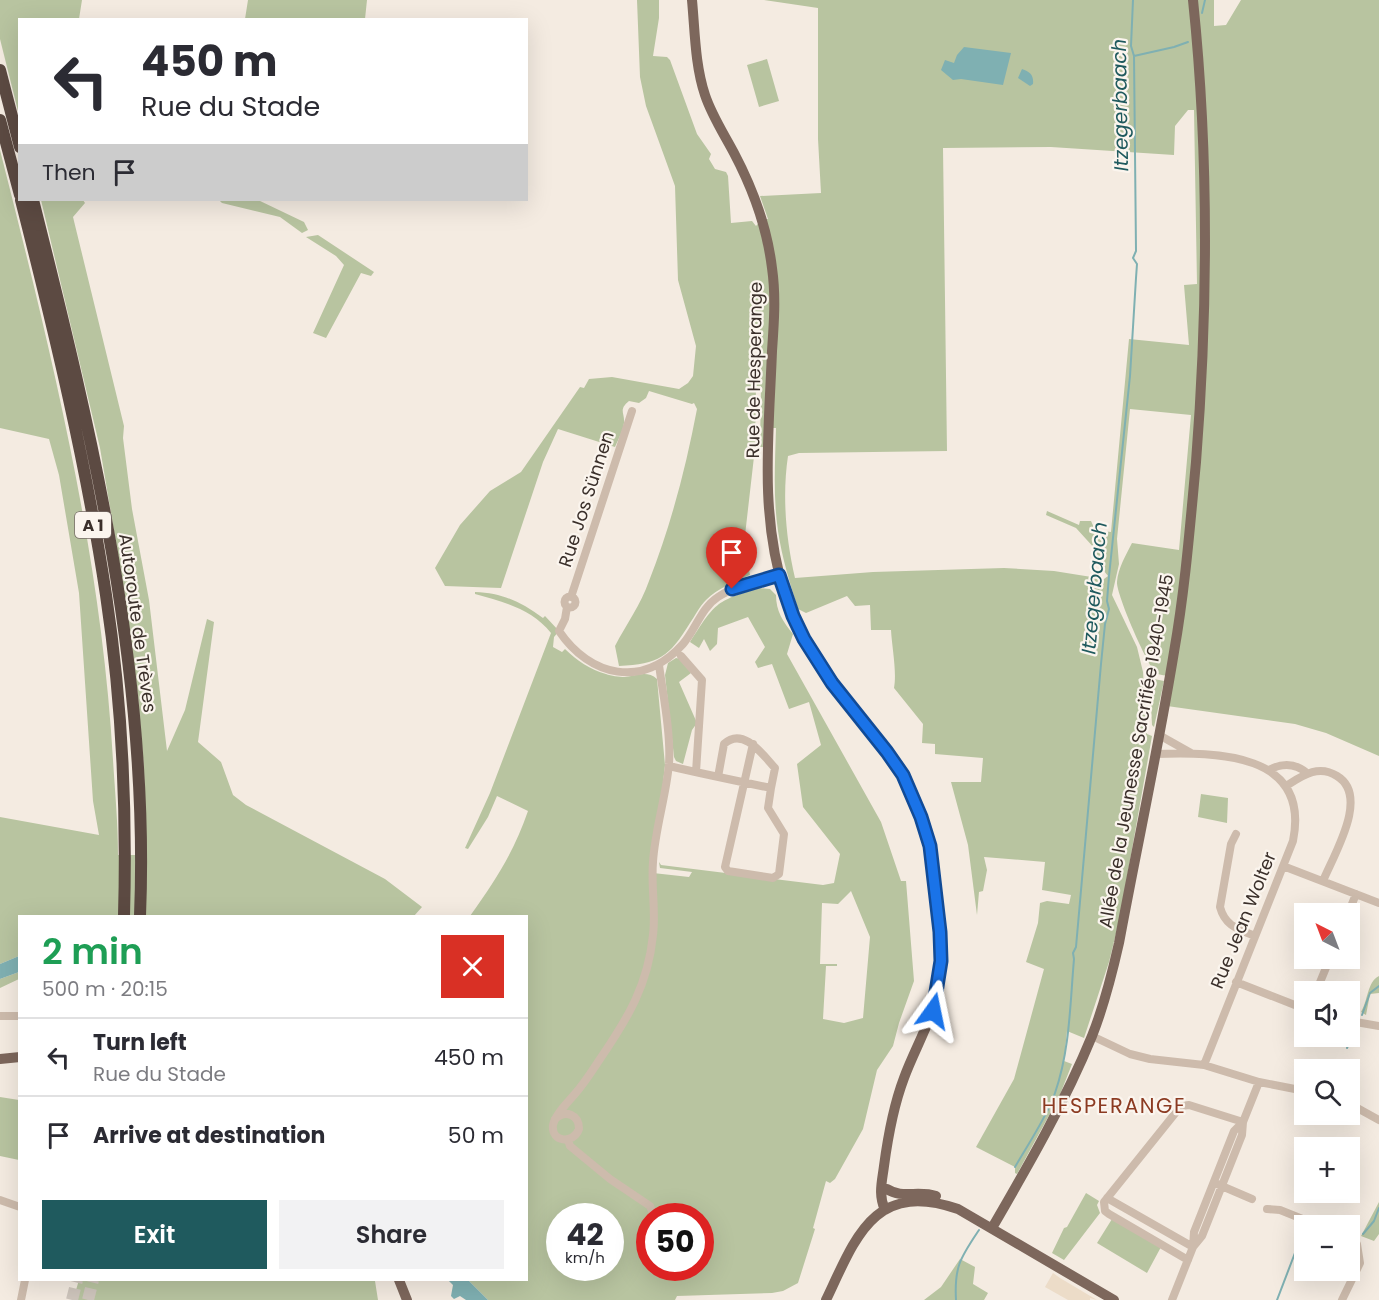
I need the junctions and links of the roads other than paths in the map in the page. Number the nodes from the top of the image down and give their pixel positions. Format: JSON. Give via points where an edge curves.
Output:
{"nodes":[{"id":1,"x":692,"y":0,"type":"edge"},
{"id":2,"x":1193,"y":0,"type":"edge"},
{"id":3,"x":0,"y":70,"type":"edge"},
{"id":4,"x":0,"y":120,"type":"edge"},
{"id":5,"x":18,"y":139,"type":"edge"},
{"id":6,"x":18,"y":189,"type":"edge"},
{"id":7,"x":21,"y":201,"type":"edge"},
{"id":8,"x":33,"y":201,"type":"edge"},
{"id":9,"x":633,"y":411,"type":"dead end"},
{"id":10,"x":779,"y":575,"type":"junction"},
{"id":11,"x":681,"y":656,"type":"dead end"},
{"id":12,"x":658,"y":664,"type":"junction"},
{"id":13,"x":1158,"y":735,"type":"junction"},
{"id":14,"x":753,"y":744,"type":"junction"},
{"id":15,"x":1192,"y":753,"type":"junction"},
{"id":16,"x":1155,"y":754,"type":"junction"},
{"id":17,"x":669,"y":766,"type":"junction"},
{"id":18,"x":1269,"y":770,"type":"junction"},
{"id":19,"x":696,"y":772,"type":"junction"},
{"id":20,"x":1308,"y":773,"type":"junction"},
{"id":21,"x":718,"y":777,"type":"junction"},
{"id":22,"x":744,"y":782,"type":"junction"},
{"id":23,"x":1286,"y":786,"type":"junction"},
{"id":24,"x":771,"y":788,"type":"junction"},
{"id":25,"x":1236,"y":834,"type":"dead end"},
{"id":26,"x":1283,"y":866,"type":"junction"},
{"id":27,"x":1323,"y":881,"type":"junction"},
{"id":28,"x":1356,"y":894,"type":"junction"},
{"id":29,"x":1352,"y":903,"type":"edge"},
{"id":30,"x":1379,"y":903,"type":"edge"},
{"id":31,"x":124,"y":915,"type":"edge"},
{"id":32,"x":140,"y":915,"type":"edge"},
{"id":33,"x":1255,"y":936,"type":"junction"},
{"id":34,"x":1236,"y":982,"type":"junction"},
{"id":35,"x":1294,"y":1005,"type":"edge"},
{"id":36,"x":0,"y":1016,"type":"edge"},
{"id":37,"x":18,"y":1016,"type":"edge"},
{"id":38,"x":1360,"y":1023,"type":"edge"},
{"id":39,"x":1379,"y":1026,"type":"edge"},
{"id":40,"x":1092,"y":1036,"type":"junction"},
{"id":41,"x":18,"y":1056,"type":"edge"},
{"id":42,"x":0,"y":1059,"type":"edge"},
{"id":43,"x":1204,"y":1065,"type":"junction"},
{"id":44,"x":1259,"y":1082,"type":"junction"},
{"id":45,"x":580,"y":1088,"type":"junction"},
{"id":46,"x":1294,"y":1088,"type":"edge"},
{"id":47,"x":1360,"y":1110,"type":"edge"},
{"id":48,"x":576,"y":1117,"type":"junction"},
{"id":49,"x":555,"y":1119,"type":"junction"},
{"id":50,"x":1379,"y":1120,"type":"edge"},
{"id":51,"x":1243,"y":1122,"type":"junction"},
{"id":52,"x":568,"y":1140,"type":"junction"},
{"id":53,"x":882,"y":1177,"type":"junction"},
{"id":54,"x":1218,"y":1185,"type":"junction"},
{"id":55,"x":888,"y":1189,"type":"junction"},
{"id":56,"x":1107,"y":1198,"type":"junction"},
{"id":57,"x":1252,"y":1199,"type":"dead end"},
{"id":58,"x":0,"y":1200,"type":"edge"},
{"id":59,"x":646,"y":1203,"type":"edge"},
{"id":60,"x":18,"y":1206,"type":"edge"},
{"id":61,"x":889,"y":1208,"type":"junction"},
{"id":62,"x":958,"y":1209,"type":"junction"},
{"id":63,"x":1267,"y":1209,"type":"dead end"},
{"id":64,"x":1294,"y":1216,"type":"edge"},
{"id":65,"x":992,"y":1228,"type":"junction"},
{"id":66,"x":1193,"y":1247,"type":"junction"},
{"id":67,"x":1188,"y":1260,"type":"junction"},
{"id":68,"x":25,"y":1281,"type":"edge"},
{"id":69,"x":399,"y":1281,"type":"edge"},
{"id":70,"x":1351,"y":1281,"type":"edge"},
{"id":71,"x":21,"y":1300,"type":"edge"},
{"id":72,"x":407,"y":1300,"type":"edge"},
{"id":73,"x":826,"y":1300,"type":"edge"},
{"id":74,"x":1114,"y":1300,"type":"edge"},
{"id":75,"x":1172,"y":1300,"type":"edge"},
{"id":76,"x":1342,"y":1300,"type":"edge"}],
"edges":[{"from":1,"to":10,"type":"main road","name":"Rue de Hesperange","via":[[697,60],[706,97],[751,186],[772,267],[775,297],[768,499]]},
{"from":2,"to":13,"type":"main road","name":"Allée de la Jeunesse Sacrifiée 1940-1945","via":[[1205,220],[1203,376],[1191,519],[1174,651]]},
{"from":3,"to":5,"type":"highway"},
{"from":4,"to":6,"type":"highway","name":"Autoroute de Trèves","number":"A 1"},
{"from":7,"to":31,"type":"highway","name":"Autoroute de Trèves","number":"A 1","via":[[80,449],[106,596],[123,769]]},
{"from":8,"to":32,"type":"highway","name":"Autoroute de Trèves","number":"A 1","via":[[92,449],[119,596],[135,734]]},
{"from":9,"to":12,"type":"street","name":"Rue Jos Sünnen","via":[[571,597],[575,604],[567,607],[559,631],[580,656],[594,665],[626,672]]},
{"from":10,"to":12,"type":"street","via":[[718,597],[708,605],[685,643]]},
{"from":10,"to":53,"type":"main road","name":"Rue de Hesperange","via":[[793,616],[816,660],[903,775],[930,846],[940,932],[939,985],[933,1011],[896,1100]]},
{"from":11,"to":19,"type":"street","via":[[702,680]]},
{"from":12,"to":17,"type":"street"},
{"from":13,"to":15,"type":"street","name":"Rue Jean Wolter"},
{"from":13,"to":16,"type":"main road","name":"Allée de la Jeunesse Sacrifiée 1940-1945"},
{"from":14,"to":21,"type":"street","via":[[741,738],[727,741]]},
{"from":14,"to":22,"type":"street"},
{"from":14,"to":24,"type":"street","via":[[774,768]]},
{"from":15,"to":16,"type":"street","name":"Rue Jean Wolter"},
{"from":15,"to":18,"type":"street","name":"Rue Jean Wolter","via":[[1245,759]]},
{"from":16,"to":40,"type":"main road","name":"Allée de la Jeunesse Sacrifiée 1940-1945","via":[[1119,943]]},
{"from":17,"to":19,"type":"street"},
{"from":17,"to":45,"type":"street","via":[[653,862],[654,935],[644,978],[631,1012]]},
{"from":18,"to":20,"type":"street","name":"Rue Jean Wolter","via":[[1290,765]]},
{"from":18,"to":23,"type":"street","name":"Rue Jean Wolter"},
{"from":19,"to":21,"type":"street"},
{"from":20,"to":23,"type":"street"},
{"from":20,"to":27,"type":"street","name":"Rue Jean Wolter","via":[[1329,772],[1351,790],[1352,808]]},
{"from":21,"to":22,"type":"street"},
{"from":22,"to":24,"type":"street"},
{"from":22,"to":24,"type":"street","via":[[725,867],[728,871],[773,878],[779,874],[784,834],[768,808]]},
{"from":23,"to":26,"type":"street","name":"Rue Jean Wolter","via":[[1294,803],[1296,823]]},
{"from":25,"to":33,"type":"street","via":[[1220,907],[1229,925]]},
{"from":26,"to":27,"type":"street"},
{"from":26,"to":33,"type":"street","name":"Rue Jean Wolter"},
{"from":27,"to":28,"type":"street"},
{"from":28,"to":29,"type":"street"},
{"from":28,"to":30,"type":"street"},
{"from":33,"to":34,"type":"street","name":"Rue Jean Wolter"},
{"from":34,"to":35,"type":"street"},
{"from":34,"to":43,"type":"street","name":"Rue Jean Wolter"},
{"from":36,"to":37,"type":"street"},
{"from":38,"to":39,"type":"street"},
{"from":40,"to":43,"type":"street","via":[[1140,1057]]},
{"from":40,"to":65,"type":"main road","name":"Allée de la Jeunesse Sacrifiée 1940-1945","via":[[1020,1181]]},
{"from":41,"to":42,"type":"main road"},
{"from":43,"to":44,"type":"street"},
{"from":44,"to":46,"type":"street"},
{"from":44,"to":51,"type":"street"},
{"from":45,"to":48,"type":"street"},
{"from":45,"to":49,"type":"street"},
{"from":47,"to":50,"type":"street"},
{"from":48,"to":49,"type":"street","via":[[563,1114]]},
{"from":48,"to":52,"type":"street","via":[[579,1129]]},
{"from":49,"to":52,"type":"street","via":[[556,1135]]},
{"from":51,"to":54,"type":"street","via":[[1234,1131]]},
{"from":51,"to":56,"type":"street","via":[[1181,1106]]},
{"from":52,"to":59,"type":"street","via":[[570,1146],[610,1179]]},
{"from":53,"to":55,"type":"main road"},
{"from":53,"to":61,"type":"main road","name":"Rue de Hesperange","via":[[880,1197]]},
{"from":54,"to":57,"type":"street"},
{"from":54,"to":66,"type":"street","via":[[1194,1232]]},
{"from":55,"to":61,"type":"main road"},
{"from":55,"to":62,"type":"main road","via":[[899,1195],[927,1193]]},
{"from":56,"to":66,"type":"street"},
{"from":56,"to":67,"type":"street","via":[[1104,1207],[1109,1214]]},
{"from":58,"to":60,"type":"street"},
{"from":61,"to":62,"type":"main road","via":[[923,1200]]},
{"from":61,"to":73,"type":"main road","via":[[860,1232]]},
{"from":62,"to":65,"type":"main road"},
{"from":63,"to":64,"type":"street"},
{"from":65,"to":74,"type":"main road"},
{"from":66,"to":67,"type":"street"},
{"from":67,"to":75,"type":"street"},
{"from":68,"to":71,"type":"street"},
{"from":69,"to":72,"type":"main road"},
{"from":70,"to":76,"type":"street"}]}
